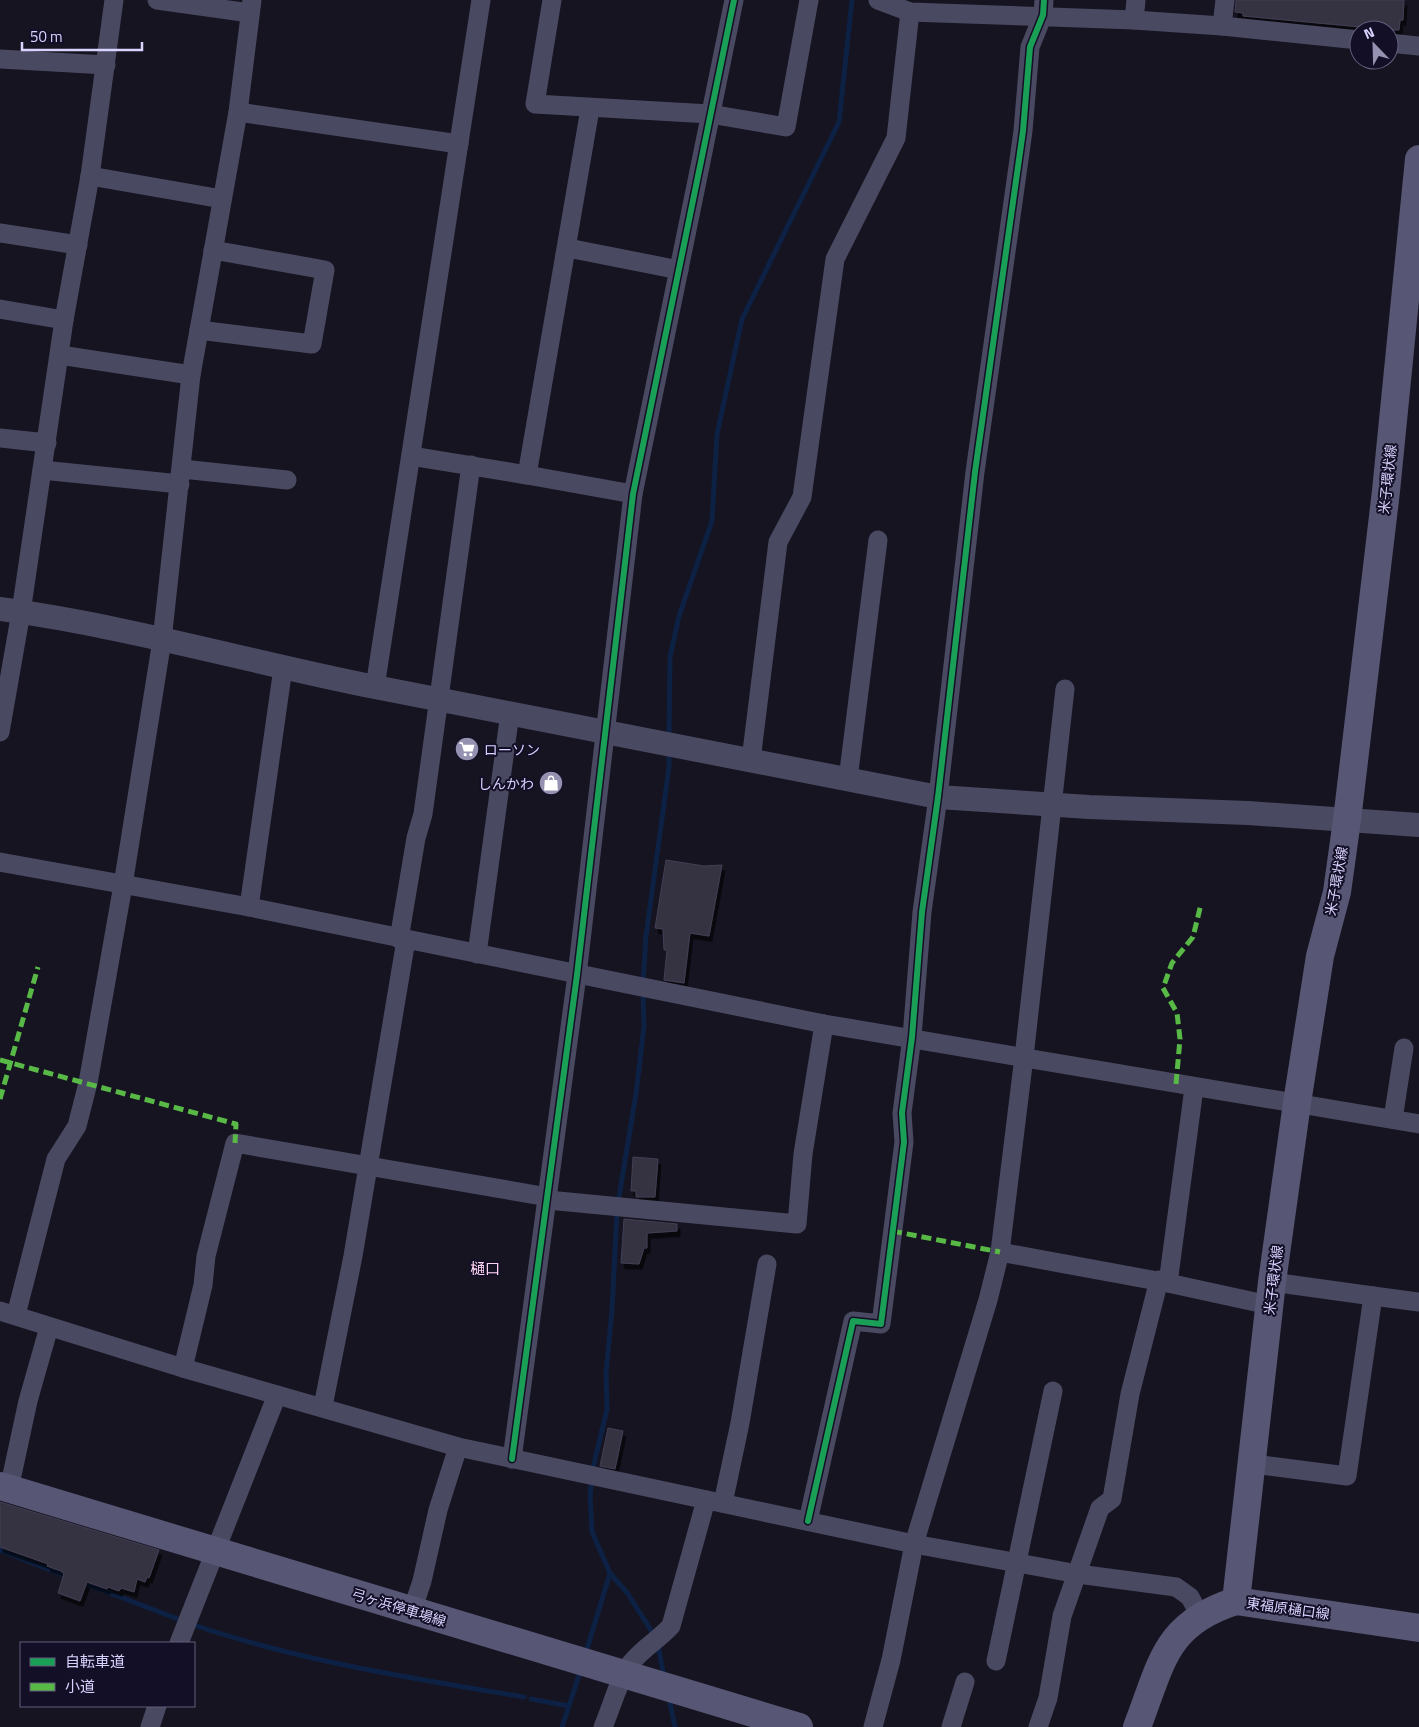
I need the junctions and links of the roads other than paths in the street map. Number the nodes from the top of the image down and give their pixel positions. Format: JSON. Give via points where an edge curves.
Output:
{"nodes":[{"id":1,"x":114,"y":0,"type":"edge"},
{"id":2,"x":157,"y":0,"type":"edge"},
{"id":3,"x":480,"y":0,"type":"edge"},
{"id":4,"x":552,"y":0,"type":"edge"},
{"id":5,"x":734,"y":0,"type":"edge"},
{"id":6,"x":809,"y":0,"type":"edge"},
{"id":7,"x":878,"y":0,"type":"edge"},
{"id":8,"x":1136,"y":0,"type":"edge"},
{"id":9,"x":1226,"y":0,"type":"edge"},
{"id":10,"x":251,"y":6,"type":"edge"},
{"id":11,"x":1044,"y":8,"type":"edge"},
{"id":12,"x":910,"y":12,"type":"junction"},
{"id":13,"x":1134,"y":20,"type":"junction"},
{"id":14,"x":1222,"y":26,"type":"junction"},
{"id":15,"x":1349,"y":39,"type":"edge"},
{"id":16,"x":1399,"y":44,"type":"edge"},
{"id":17,"x":1419,"y":46,"type":"edge"},
{"id":18,"x":0,"y":59,"type":"edge"},
{"id":19,"x":106,"y":65,"type":"junction"},
{"id":20,"x":590,"y":109,"type":"junction"},
{"id":21,"x":238,"y":112,"type":"junction"},
{"id":22,"x":710,"y":114,"type":"junction"},
{"id":23,"x":459,"y":144,"type":"junction"},
{"id":24,"x":1419,"y":159,"type":"edge"},
{"id":25,"x":90,"y":176,"type":"junction"},
{"id":26,"x":222,"y":199,"type":"junction"},
{"id":27,"x":0,"y":233,"type":"edge"},
{"id":28,"x":78,"y":245,"type":"junction"},
{"id":29,"x":568,"y":248,"type":"junction"},
{"id":30,"x":213,"y":250,"type":"junction"},
{"id":31,"x":679,"y":270,"type":"junction"},
{"id":32,"x":0,"y":309,"type":"edge"},
{"id":33,"x":64,"y":320,"type":"junction"},
{"id":34,"x":199,"y":330,"type":"junction"},
{"id":35,"x":60,"y":355,"type":"junction"},
{"id":36,"x":191,"y":375,"type":"junction"},
{"id":37,"x":0,"y":438,"type":"edge"},
{"id":38,"x":46,"y":443,"type":"junction"},
{"id":39,"x":411,"y":456,"type":"junction"},
{"id":40,"x":471,"y":465,"type":"junction"},
{"id":41,"x":42,"y":470,"type":"junction"},
{"id":42,"x":527,"y":475,"type":"junction"},
{"id":43,"x":181,"y":476,"type":"junction"},
{"id":44,"x":287,"y":480,"type":"dead end"},
{"id":45,"x":633,"y":494,"type":"junction"},
{"id":46,"x":878,"y":540,"type":"dead end"},
{"id":47,"x":10,"y":610,"type":"edge"},
{"id":48,"x":162,"y":640,"type":"junction"},
{"id":49,"x":283,"y":668,"type":"junction"},
{"id":50,"x":375,"y":687,"type":"junction"},
{"id":51,"x":1065,"y":689,"type":"dead end"},
{"id":52,"x":439,"y":699,"type":"junction"},
{"id":53,"x":510,"y":713,"type":"junction"},
{"id":54,"x":0,"y":732,"type":"edge"},
{"id":55,"x":604,"y":732,"type":"junction"},
{"id":56,"x":751,"y":760,"type":"junction"},
{"id":57,"x":848,"y":778,"type":"junction"},
{"id":58,"x":938,"y":797,"type":"junction"},
{"id":59,"x":1051,"y":804,"type":"junction"},
{"id":60,"x":1347,"y":820,"type":"junction"},
{"id":61,"x":1419,"y":825,"type":"edge"},
{"id":62,"x":0,"y":862,"type":"edge"},
{"id":63,"x":123,"y":886,"type":"junction"},
{"id":64,"x":249,"y":907,"type":"junction"},
{"id":65,"x":403,"y":940,"type":"junction"},
{"id":66,"x":477,"y":954,"type":"junction"},
{"id":67,"x":577,"y":975,"type":"junction"},
{"id":68,"x":824,"y":1024,"type":"junction"},
{"id":69,"x":912,"y":1037,"type":"junction"},
{"id":70,"x":1404,"y":1048,"type":"dead end"},
{"id":71,"x":1024,"y":1057,"type":"junction"},
{"id":72,"x":1194,"y":1088,"type":"junction"},
{"id":73,"x":1297,"y":1103,"type":"junction"},
{"id":74,"x":1393,"y":1119,"type":"junction"},
{"id":75,"x":1419,"y":1124,"type":"edge"},
{"id":76,"x":368,"y":1166,"type":"junction"},
{"id":77,"x":548,"y":1199,"type":"junction"},
{"id":78,"x":1000,"y":1252,"type":"junction"},
{"id":79,"x":767,"y":1264,"type":"dead end"},
{"id":80,"x":1163,"y":1282,"type":"junction"},
{"id":81,"x":1270,"y":1294,"type":"junction"},
{"id":82,"x":1373,"y":1296,"type":"junction"},
{"id":83,"x":1419,"y":1302,"type":"edge"},
{"id":84,"x":8,"y":1313,"type":"edge"},
{"id":85,"x":49,"y":1327,"type":"junction"},
{"id":86,"x":183,"y":1368,"type":"junction"},
{"id":87,"x":1053,"y":1391,"type":"dead end"},
{"id":88,"x":277,"y":1395,"type":"junction"},
{"id":89,"x":323,"y":1406,"type":"junction"},
{"id":90,"x":458,"y":1446,"type":"junction"},
{"id":91,"x":512,"y":1459,"type":"junction"},
{"id":92,"x":1253,"y":1464,"type":"junction"},
{"id":93,"x":4,"y":1487,"type":"edge"},
{"id":94,"x":714,"y":1501,"type":"junction"},
{"id":95,"x":808,"y":1521,"type":"junction"},
{"id":96,"x":914,"y":1544,"type":"junction"},
{"id":97,"x":216,"y":1551,"type":"junction"},
{"id":98,"x":1018,"y":1562,"type":"junction"},
{"id":99,"x":1078,"y":1574,"type":"junction"},
{"id":100,"x":1236,"y":1600,"type":"junction"},
{"id":101,"x":412,"y":1611,"type":"junction"},
{"id":102,"x":1200,"y":1616,"type":"junction"},
{"id":103,"x":1419,"y":1628,"type":"edge"},
{"id":104,"x":179,"y":1642,"type":"edge"},
{"id":105,"x":996,"y":1661,"type":"dead end"},
{"id":106,"x":625,"y":1674,"type":"junction"},
{"id":107,"x":965,"y":1682,"type":"dead end"},
{"id":108,"x":157,"y":1707,"type":"edge"},
{"id":109,"x":150,"y":1727,"type":"edge"},
{"id":110,"x":603,"y":1727,"type":"edge"},
{"id":111,"x":799,"y":1727,"type":"edge"},
{"id":112,"x":873,"y":1727,"type":"edge"},
{"id":113,"x":951,"y":1727,"type":"edge"},
{"id":114,"x":1038,"y":1727,"type":"edge"},
{"id":115,"x":1137,"y":1727,"type":"edge"}],
"edges":[{"from":1,"to":19,"type":"street"},
{"from":2,"to":10,"type":"street"},
{"from":3,"to":23,"type":"street"},
{"from":4,"to":20,"type":"street","via":[[535,104]]},
{"from":5,"to":22,"type":"street"},
{"from":6,"to":22,"type":"street","via":[[786,127]]},
{"from":7,"to":12,"type":"street"},
{"from":8,"to":13,"type":"street"},
{"from":9,"to":14,"type":"street"},
{"from":10,"to":21,"type":"street"},
{"from":11,"to":12,"type":"street"},
{"from":11,"to":13,"type":"street"},
{"from":11,"to":58,"type":"street","via":[[1030,47],[1024,131],[975,472]]},
{"from":12,"to":56,"type":"street","via":[[896,138],[835,259],[802,497],[778,542]]},
{"from":13,"to":14,"type":"street"},
{"from":14,"to":15,"type":"street"},
{"from":16,"to":17,"type":"street"},
{"from":18,"to":19,"type":"street"},
{"from":19,"to":25,"type":"street"},
{"from":20,"to":22,"type":"street"},
{"from":20,"to":29,"type":"street"},
{"from":21,"to":23,"type":"street"},
{"from":21,"to":26,"type":"street"},
{"from":22,"to":31,"type":"street"},
{"from":23,"to":39,"type":"street"},
{"from":24,"to":60,"type":"main road","name":"米子環状線","via":[[1386,492]]},
{"from":25,"to":26,"type":"street"},
{"from":25,"to":28,"type":"street"},
{"from":26,"to":30,"type":"street"},
{"from":27,"to":28,"type":"street"},
{"from":28,"to":33,"type":"street"},
{"from":29,"to":31,"type":"street"},
{"from":29,"to":42,"type":"street"},
{"from":30,"to":34,"type":"street"},
{"from":30,"to":34,"type":"street","via":[[325,270],[312,344]]},
{"from":31,"to":45,"type":"street"},
{"from":32,"to":33,"type":"street"},
{"from":33,"to":35,"type":"street"},
{"from":34,"to":36,"type":"street"},
{"from":35,"to":36,"type":"street"},
{"from":35,"to":38,"type":"street"},
{"from":36,"to":43,"type":"street"},
{"from":37,"to":38,"type":"street"},
{"from":38,"to":41,"type":"street"},
{"from":39,"to":40,"type":"street"},
{"from":39,"to":50,"type":"street"},
{"from":40,"to":42,"type":"street"},
{"from":40,"to":52,"type":"street"},
{"from":41,"to":43,"type":"street"},
{"from":41,"to":47,"type":"street"},
{"from":42,"to":45,"type":"street"},
{"from":43,"to":44,"type":"street"},
{"from":43,"to":48,"type":"street"},
{"from":45,"to":55,"type":"street"},
{"from":46,"to":57,"type":"street"},
{"from":47,"to":48,"type":"street"},
{"from":47,"to":54,"type":"street"},
{"from":48,"to":49,"type":"street"},
{"from":48,"to":63,"type":"street"},
{"from":49,"to":50,"type":"street"},
{"from":49,"to":64,"type":"street"},
{"from":50,"to":52,"type":"street"},
{"from":51,"to":59,"type":"street"},
{"from":52,"to":53,"type":"street"},
{"from":52,"to":65,"type":"street"},
{"from":53,"to":55,"type":"street"},
{"from":53,"to":66,"type":"street"},
{"from":55,"to":56,"type":"street"},
{"from":55,"to":67,"type":"street"},
{"from":56,"to":57,"type":"street"},
{"from":57,"to":58,"type":"street"},
{"from":58,"to":59,"type":"street"},
{"from":58,"to":69,"type":"street","via":[[922,912]]},
{"from":59,"to":60,"type":"street"},
{"from":59,"to":71,"type":"street"},
{"from":60,"to":61,"type":"street"},
{"from":60,"to":73,"type":"main road","name":"米子環状線","via":[[1337,892],[1320,956]]},
{"from":62,"to":63,"type":"street"},
{"from":63,"to":64,"type":"street"},
{"from":63,"to":84,"type":"street","via":[[77,1126],[56,1159]]},
{"from":64,"to":65,"type":"street"},
{"from":65,"to":66,"type":"street"},
{"from":65,"to":76,"type":"street"},
{"from":66,"to":67,"type":"street"},
{"from":67,"to":68,"type":"street"},
{"from":67,"to":77,"type":"street"},
{"from":68,"to":69,"type":"street"},
{"from":68,"to":77,"type":"street","via":[[803,1154],[797,1224]]},
{"from":69,"to":71,"type":"street"},
{"from":69,"to":95,"type":"street","via":[[902,1113],[904,1142],[881,1324],[853,1321]]},
{"from":70,"to":74,"type":"street"},
{"from":71,"to":72,"type":"street"},
{"from":71,"to":78,"type":"street"},
{"from":72,"to":73,"type":"street"},
{"from":72,"to":80,"type":"street"},
{"from":73,"to":74,"type":"street"},
{"from":73,"to":81,"type":"main road","name":"米子環状線"},
{"from":74,"to":75,"type":"street"},
{"from":76,"to":77,"type":"street"},
{"from":76,"to":86,"type":"street","via":[[235,1143],[206,1256],[203,1285]]},
{"from":76,"to":89,"type":"street"},
{"from":77,"to":91,"type":"street"},
{"from":78,"to":80,"type":"street"},
{"from":78,"to":96,"type":"street"},
{"from":79,"to":94,"type":"street","via":[[740,1423]]},
{"from":80,"to":81,"type":"street"},
{"from":80,"to":99,"type":"street","via":[[1130,1394],[1112,1499],[1100,1508]]},
{"from":81,"to":82,"type":"street"},
{"from":81,"to":92,"type":"main road","name":"米子環状線"},
{"from":82,"to":83,"type":"street"},
{"from":82,"to":92,"type":"street","via":[[1347,1476]]},
{"from":84,"to":85,"type":"street"},
{"from":85,"to":86,"type":"street"},
{"from":85,"to":93,"type":"street"},
{"from":86,"to":88,"type":"street"},
{"from":87,"to":98,"type":"street"},
{"from":88,"to":89,"type":"street"},
{"from":88,"to":97,"type":"street"},
{"from":89,"to":90,"type":"street"},
{"from":90,"to":91,"type":"street"},
{"from":90,"to":101,"type":"street"},
{"from":91,"to":94,"type":"street"},
{"from":92,"to":100,"type":"main road","name":"米子環状線"},
{"from":93,"to":97,"type":"main road","name":"弓ヶ浜停車場線"},
{"from":94,"to":95,"type":"street"},
{"from":94,"to":106,"type":"street","via":[[671,1626],[647,1645]]},
{"from":95,"to":96,"type":"street"},
{"from":96,"to":98,"type":"street"},
{"from":96,"to":112,"type":"street","via":[[891,1660]]},
{"from":97,"to":101,"type":"main road","name":"弓ヶ浜停車場線"},
{"from":97,"to":104,"type":"street"},
{"from":98,"to":99,"type":"street"},
{"from":98,"to":105,"type":"street"},
{"from":99,"to":102,"type":"street","via":[[1176,1587],[1190,1597]]},
{"from":99,"to":114,"type":"street","via":[[1062,1616],[1048,1698]]},
{"from":100,"to":102,"type":"main road","name":"東福原樋口線"},
{"from":100,"to":103,"type":"main road","name":"東福原樋口線"},
{"from":101,"to":106,"type":"main road","name":"弓ヶ浜停車場線"},
{"from":102,"to":115,"type":"main road","name":"東福原樋口線","via":[[1187,1625],[1165,1655]]},
{"from":106,"to":110,"type":"street"},
{"from":106,"to":111,"type":"main road","name":"弓ヶ浜停車場線"},
{"from":107,"to":113,"type":"street"},
{"from":108,"to":109,"type":"street"}]}
